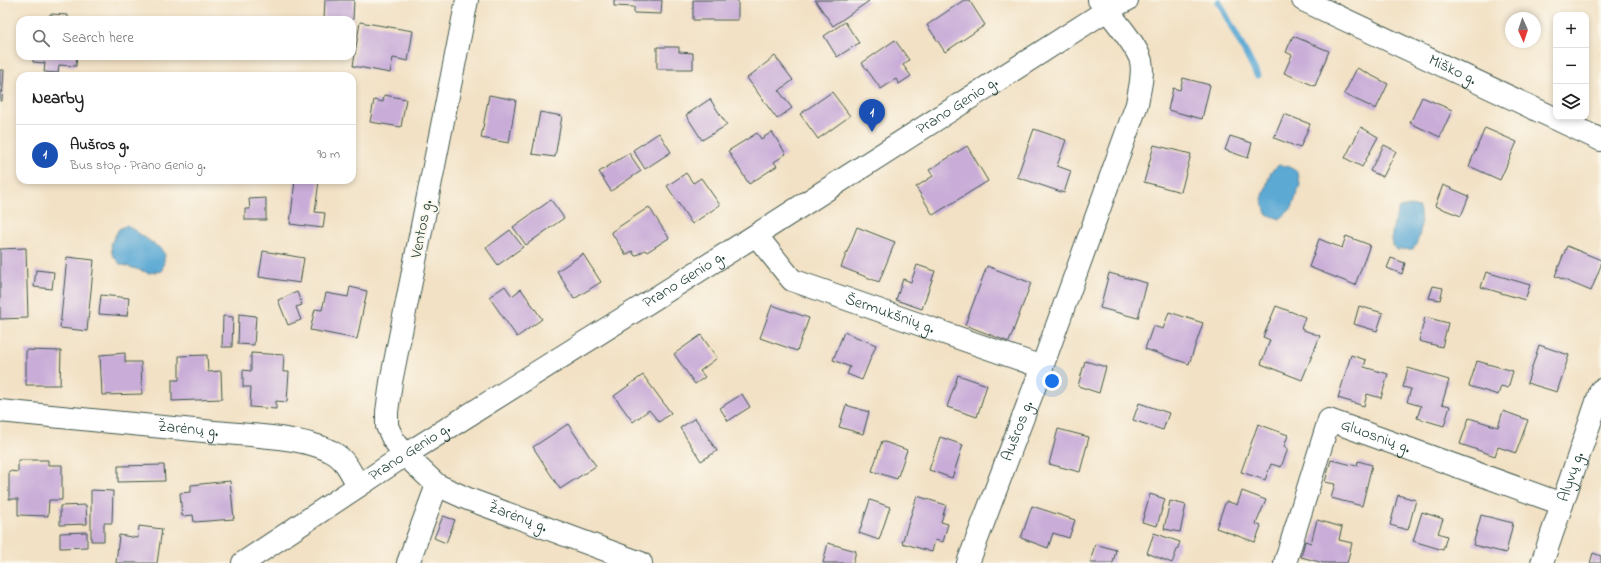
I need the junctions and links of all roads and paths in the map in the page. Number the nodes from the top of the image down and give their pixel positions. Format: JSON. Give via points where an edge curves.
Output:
{"nodes":[{"id":1,"x":468,"y":0,"type":"edge"},
{"id":2,"x":1127,"y":0,"type":"edge"},
{"id":3,"x":1303,"y":0,"type":"edge"},
{"id":4,"x":1103,"y":5,"type":"edge"},
{"id":5,"x":1601,"y":140,"type":"edge"},
{"id":6,"x":756,"y":235,"type":"junction"},
{"id":7,"x":1042,"y":367,"type":"junction"},
{"id":8,"x":1601,"y":390,"type":"edge"},
{"id":9,"x":0,"y":411,"type":"edge"},
{"id":10,"x":405,"y":455,"type":"junction"},
{"id":11,"x":437,"y":485,"type":"junction"},
{"id":12,"x":358,"y":486,"type":"junction"},
{"id":13,"x":1562,"y":504,"type":"junction"},
{"id":14,"x":243,"y":563,"type":"edge"},
{"id":15,"x":408,"y":563,"type":"edge"},
{"id":16,"x":641,"y":563,"type":"edge"},
{"id":17,"x":968,"y":563,"type":"edge"},
{"id":18,"x":1285,"y":563,"type":"edge"},
{"id":19,"x":1542,"y":563,"type":"edge"}],
"edges":[{"from":1,"to":10,"type":"street","name":"Ventos g.","via":[[391,382],[387,426]]},
{"from":2,"to":4,"type":"street","name":"Prano Genio g."},
{"from":3,"to":5,"type":"street","name":"Miško g."},
{"from":4,"to":6,"type":"street","name":"Prano Genio g."},
{"from":4,"to":7,"type":"street","name":"Aušros g.","via":[[1132,44],[1141,62],[1141,82],[1136,104]]},
{"from":6,"to":7,"type":"street","name":"Šermukšnių g.","via":[[792,280]]},
{"from":6,"to":10,"type":"street","name":"Prano Genio g."},
{"from":7,"to":17,"type":"street","name":"Aušros g."},
{"from":8,"to":13,"type":"street","name":"Alyvų g."},
{"from":9,"to":12,"type":"street","name":"Žarėnų g.","via":[[236,434],[313,445],[331,451],[340,458],[349,467]]},
{"from":10,"to":11,"type":"street","name":"Žarėnų g."},
{"from":10,"to":12,"type":"street","name":"Prano Genio g."},
{"from":11,"to":15,"type":"street"},
{"from":11,"to":16,"type":"street","name":"Žarėnų g.","via":[[468,499]]},
{"from":12,"to":14,"type":"street","name":"Prano Genio g."},
{"from":13,"to":18,"type":"street","name":"Gluosnių g.","via":[[1329,420]]},
{"from":13,"to":19,"type":"street","name":"Alyvų g."}]}
